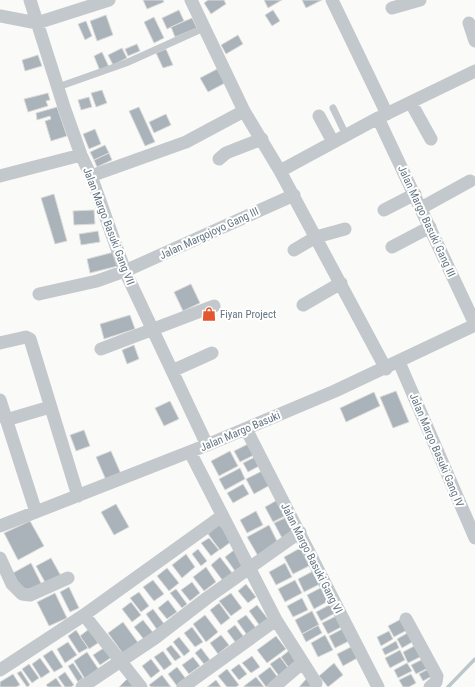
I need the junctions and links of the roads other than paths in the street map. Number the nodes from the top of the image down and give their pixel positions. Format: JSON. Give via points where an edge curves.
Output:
{"nodes":[{"id":1,"x":30,"y":0,"type":"edge"},
{"id":2,"x":109,"y":0,"type":"edge"},
{"id":3,"x":191,"y":0,"type":"edge"},
{"id":4,"x":332,"y":0,"type":"edge"},
{"id":5,"x":420,"y":0,"type":"edge"},
{"id":6,"x":392,"y":8,"type":"dead end"},
{"id":7,"x":0,"y":16,"type":"edge"},
{"id":8,"x":37,"y":23,"type":"junction"},
{"id":9,"x":469,"y":23,"type":"dead end"},
{"id":10,"x":206,"y":27,"type":"junction"},
{"id":11,"x":475,"y":41,"type":"edge"},
{"id":12,"x":475,"y":71,"type":"edge"},
{"id":13,"x":58,"y":87,"type":"junction"},
{"id":14,"x":411,"y":103,"type":"junction"},
{"id":15,"x":333,"y":108,"type":"dead end"},
{"id":16,"x":244,"y":111,"type":"junction"},
{"id":17,"x":319,"y":116,"type":"dead end"},
{"id":18,"x":383,"y":116,"type":"junction"},
{"id":19,"x":346,"y":135,"type":"junction"},
{"id":20,"x":262,"y":139,"type":"junction"},
{"id":21,"x":431,"y":140,"type":"dead end"},
{"id":22,"x":333,"y":142,"type":"junction"},
{"id":23,"x":81,"y":155,"type":"junction"},
{"id":24,"x":219,"y":159,"type":"dead end"},
{"id":25,"x":280,"y":170,"type":"junction"},
{"id":26,"x":0,"y":176,"type":"edge"},
{"id":27,"x":91,"y":176,"type":"junction"},
{"id":28,"x":470,"y":182,"type":"dead end"},
{"id":29,"x":415,"y":194,"type":"junction"},
{"id":30,"x":294,"y":195,"type":"junction"},
{"id":31,"x":421,"y":208,"type":"junction"},
{"id":32,"x":384,"y":210,"type":"dead end"},
{"id":33,"x":430,"y":227,"type":"junction"},
{"id":34,"x":345,"y":229,"type":"dead end"},
{"id":35,"x":316,"y":237,"type":"junction"},
{"id":36,"x":392,"y":247,"type":"dead end"},
{"id":37,"x":294,"y":250,"type":"dead end"},
{"id":38,"x":125,"y":271,"type":"junction"},
{"id":39,"x":342,"y":283,"type":"junction"},
{"id":40,"x":39,"y":294,"type":"dead end"},
{"id":41,"x":303,"y":305,"type":"dead end"},
{"id":42,"x":214,"y":306,"type":"dead end"},
{"id":43,"x":475,"y":325,"type":"edge"},
{"id":44,"x":154,"y":329,"type":"junction"},
{"id":45,"x":0,"y":343,"type":"edge"},
{"id":46,"x":102,"y":349,"type":"dead end"},
{"id":47,"x":212,"y":353,"type":"dead end"},
{"id":48,"x":399,"y":362,"type":"junction"},
{"id":49,"x":386,"y":369,"type":"junction"},
{"id":50,"x":172,"y":371,"type":"junction"},
{"id":51,"x":0,"y":400,"type":"edge"},
{"id":52,"x":50,"y":406,"type":"junction"},
{"id":53,"x":6,"y":420,"type":"junction"},
{"id":54,"x":246,"y":429,"type":"junction"},
{"id":55,"x":207,"y":445,"type":"junction"},
{"id":56,"x":190,"y":452,"type":"junction"},
{"id":57,"x":78,"y":496,"type":"junction"},
{"id":58,"x":36,"y":512,"type":"junction"},
{"id":59,"x":222,"y":516,"type":"junction"},
{"id":60,"x":0,"y":526,"type":"edge"},
{"id":61,"x":300,"y":532,"type":"junction"},
{"id":62,"x":475,"y":538,"type":"edge"},
{"id":63,"x":0,"y":558,"type":"edge"},
{"id":64,"x":250,"y":567,"type":"junction"},
{"id":65,"x":68,"y":578,"type":"dead end"},
{"id":66,"x":84,"y":615,"type":"junction"},
{"id":67,"x":406,"y":619,"type":"dead end"},
{"id":68,"x":276,"y":620,"type":"junction"},
{"id":69,"x":121,"y":661,"type":"junction"},
{"id":70,"x":302,"y":663,"type":"junction"},
{"id":71,"x":0,"y":670,"type":"edge"},
{"id":72,"x":316,"y":683,"type":"dead end"},
{"id":73,"x":377,"y":686,"type":"edge"},
{"id":74,"x":82,"y":687,"type":"edge"},
{"id":75,"x":141,"y":687,"type":"edge"},
{"id":76,"x":183,"y":687,"type":"edge"},
{"id":77,"x":274,"y":687,"type":"edge"},
{"id":78,"x":430,"y":687,"type":"edge"}],
"edges":[{"from":1,"to":8,"type":"street","name":"Jalan Margo Basuki Gang VII"},
{"from":2,"to":8,"type":"street"},
{"from":3,"to":10,"type":"street"},
{"from":4,"to":18,"type":"street","name":"Jalan Margo Basuki Gang III"},
{"from":5,"to":6,"type":"street"},
{"from":7,"to":8,"type":"street"},
{"from":8,"to":13,"type":"street","name":"Jalan Margo Basuki Gang VII"},
{"from":9,"to":11,"type":"street"},
{"from":10,"to":13,"type":"lane","via":[[126,63]]},
{"from":10,"to":16,"type":"street"},
{"from":12,"to":14,"type":"street"},
{"from":13,"to":23,"type":"street","name":"Jalan Margo Basuki Gang VII"},
{"from":14,"to":18,"type":"street"},
{"from":14,"to":21,"type":"street"},
{"from":15,"to":19,"type":"lane"},
{"from":16,"to":20,"type":"street"},
{"from":16,"to":27,"type":"street","via":[[186,142]]},
{"from":17,"to":22,"type":"street"},
{"from":18,"to":19,"type":"street"},
{"from":18,"to":29,"type":"street","name":"Jalan Margo Basuki Gang III"},
{"from":19,"to":22,"type":"street"},
{"from":20,"to":24,"type":"street","via":[[226,153]]},
{"from":20,"to":25,"type":"street"},
{"from":22,"to":25,"type":"street"},
{"from":23,"to":26,"type":"street"},
{"from":23,"to":27,"type":"street","name":"Jalan Margo Basuki Gang VII"},
{"from":25,"to":30,"type":"street"},
{"from":27,"to":38,"type":"street","name":"Jalan Margo Basuki Gang VII"},
{"from":28,"to":31,"type":"street"},
{"from":29,"to":31,"type":"street","name":"Jalan Margo Basuki Gang III"},
{"from":29,"to":32,"type":"street"},
{"from":30,"to":35,"type":"street"},
{"from":30,"to":38,"type":"street","name":"Jalan Margojoyo Gang III"},
{"from":31,"to":33,"type":"street","name":"Jalan Margo Basuki Gang III"},
{"from":33,"to":36,"type":"street"},
{"from":33,"to":43,"type":"street","name":"Jalan Margo Basuki Gang III"},
{"from":34,"to":35,"type":"street"},
{"from":35,"to":37,"type":"street"},
{"from":35,"to":39,"type":"street"},
{"from":38,"to":40,"type":"street","name":"Jalan Margojoyo Gang III","via":[[97,281]]},
{"from":38,"to":44,"type":"street","name":"Jalan Margo Basuki Gang VII"},
{"from":39,"to":41,"type":"street"},
{"from":39,"to":49,"type":"street","via":[[356,322]]},
{"from":42,"to":44,"type":"street"},
{"from":43,"to":48,"type":"street","name":"Jalan Margo Basuki"},
{"from":44,"to":46,"type":"street"},
{"from":44,"to":50,"type":"street","name":"Jalan Margo Basuki Gang VII"},
{"from":45,"to":52,"type":"street","via":[[26,337],[30,339]]},
{"from":47,"to":50,"type":"street"},
{"from":48,"to":49,"type":"street","name":"Jalan Margo Basuki"},
{"from":48,"to":62,"type":"street","name":"Jalan Margo Basuki Gang IV"},
{"from":49,"to":54,"type":"street","name":"Jalan Margo Basuki"},
{"from":50,"to":55,"type":"street","name":"Jalan Margo Basuki Gang VII"},
{"from":51,"to":53,"type":"street"},
{"from":52,"to":53,"type":"street"},
{"from":52,"to":57,"type":"street"},
{"from":53,"to":58,"type":"street"},
{"from":54,"to":55,"type":"street","name":"Jalan Margo Basuki"},
{"from":54,"to":61,"type":"street","name":"Jalan Margo Basuki Gang VI"},
{"from":55,"to":56,"type":"street","name":"Jalan Margo Basuki"},
{"from":56,"to":57,"type":"street","name":"Jalan Margo Basuki"},
{"from":56,"to":59,"type":"street"},
{"from":57,"to":58,"type":"street","name":"Jalan Margo Basuki"},
{"from":58,"to":60,"type":"street","name":"Jalan Margo Basuki"},
{"from":59,"to":64,"type":"street"},
{"from":59,"to":66,"type":"street"},
{"from":61,"to":64,"type":"street"},
{"from":61,"to":73,"type":"street","name":"Jalan Margo Basuki Gang VI"},
{"from":63,"to":65,"type":"street","via":[[12,584],[22,594],[30,595]]},
{"from":64,"to":68,"type":"street"},
{"from":64,"to":69,"type":"street"},
{"from":66,"to":69,"type":"street"},
{"from":66,"to":71,"type":"street"},
{"from":67,"to":78,"type":"street","via":[[437,676],[436,682]]},
{"from":68,"to":70,"type":"street"},
{"from":68,"to":76,"type":"street"},
{"from":69,"to":74,"type":"street"},
{"from":69,"to":75,"type":"street"},
{"from":70,"to":72,"type":"street"},
{"from":70,"to":77,"type":"street"}]}
